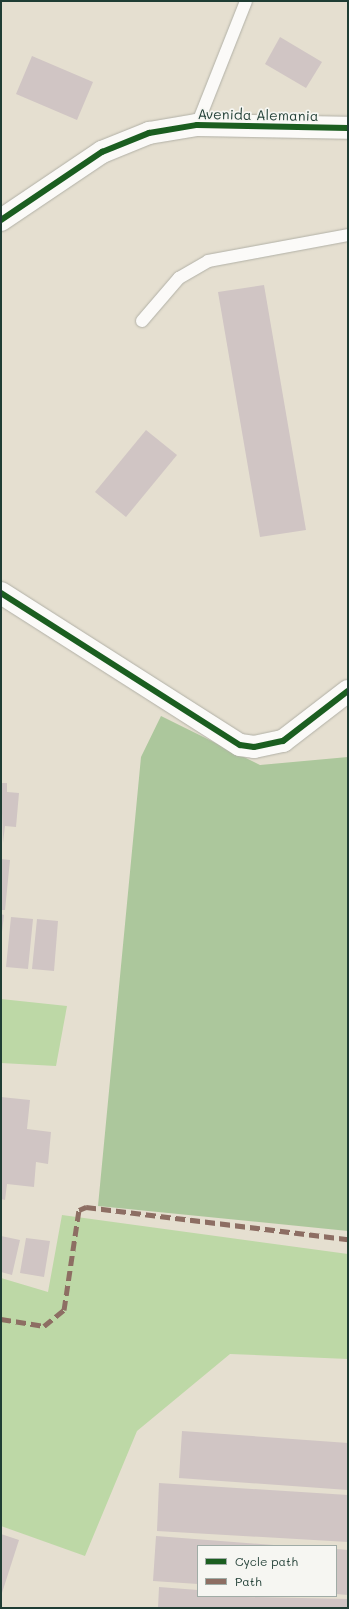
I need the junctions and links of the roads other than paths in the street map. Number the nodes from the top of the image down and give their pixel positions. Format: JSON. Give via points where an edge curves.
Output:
{"nodes":[{"id":1,"x":246,"y":1,"type":"edge"},
{"id":2,"x":197,"y":125,"type":"junction"},
{"id":3,"x":348,"y":128,"type":"edge"},
{"id":4,"x":1,"y":220,"type":"edge"},
{"id":5,"x":348,"y":235,"type":"edge"},
{"id":6,"x":142,"y":321,"type":"dead end"},
{"id":7,"x":1,"y":593,"type":"edge"},
{"id":8,"x":348,"y":691,"type":"edge"}],
"edges":[{"from":1,"to":2,"type":"lane"},
{"from":2,"to":3,"type":"street","name":"Avenida Alemania"},
{"from":2,"to":4,"type":"street","name":"Avenida Alemania","via":[[149,133],[102,152]]},
{"from":5,"to":6,"type":"lane","via":[[208,262],[180,278]]},
{"from":7,"to":8,"type":"street","via":[[240,745],[262,747],[283,741]]}]}
